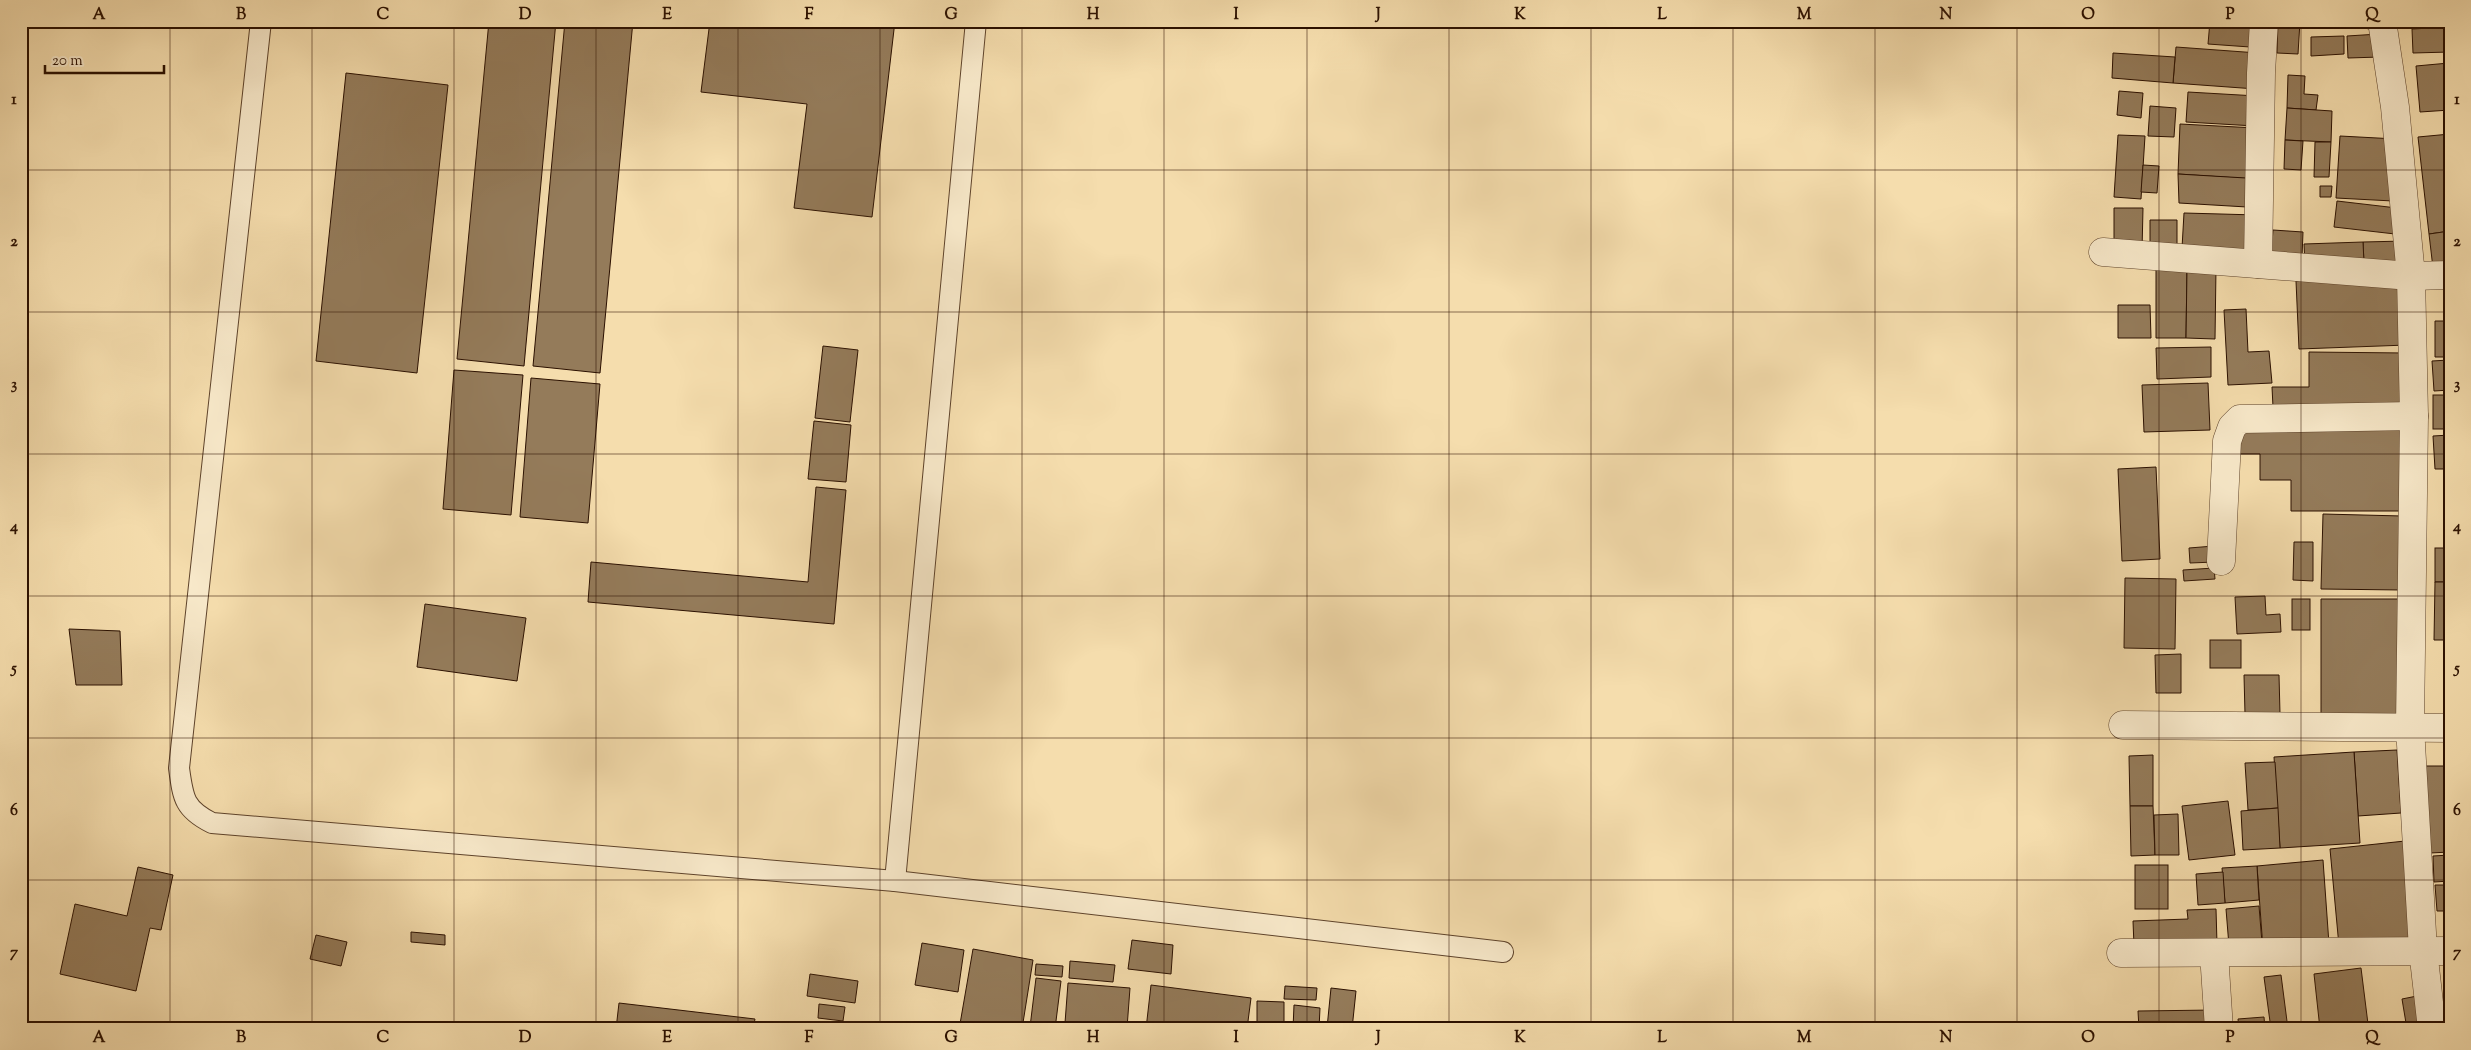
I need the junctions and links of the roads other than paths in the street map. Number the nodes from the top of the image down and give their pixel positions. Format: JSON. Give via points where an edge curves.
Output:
{"nodes":[{"id":1,"x":261,"y":21,"type":"edge"},
{"id":2,"x":976,"y":21,"type":"edge"},
{"id":3,"x":2264,"y":21,"type":"edge"},
{"id":4,"x":2382,"y":21,"type":"edge"},
{"id":5,"x":2103,"y":252,"type":"dead end"},
{"id":6,"x":2258,"y":264,"type":"junction"},
{"id":7,"x":2450,"y":274,"type":"edge"},
{"id":8,"x":2411,"y":276,"type":"junction"},
{"id":9,"x":2414,"y":416,"type":"junction"},
{"id":10,"x":2221,"y":562,"type":"dead end"},
{"id":11,"x":2123,"y":725,"type":"dead end"},
{"id":12,"x":2410,"y":727,"type":"junction"},
{"id":13,"x":2450,"y":728,"type":"edge"},
{"id":14,"x":896,"y":881,"type":"junction"},
{"id":15,"x":2423,"y":950,"type":"junction"},
{"id":16,"x":2450,"y":951,"type":"edge"},
{"id":17,"x":1503,"y":952,"type":"dead end"},
{"id":18,"x":2121,"y":953,"type":"dead end"},
{"id":19,"x":2214,"y":953,"type":"junction"},
{"id":20,"x":2219,"y":1029,"type":"edge"},
{"id":21,"x":2432,"y":1029,"type":"edge"}],
"edges":[{"from":1,"to":14,"type":"lane","via":[[179,768],[182,793],[195,815],[212,823]]},
{"from":2,"to":14,"type":"lane"},
{"from":3,"to":6,"type":"street"},
{"from":4,"to":8,"type":"street","via":[[2395,107]]},
{"from":5,"to":6,"type":"street"},
{"from":6,"to":8,"type":"street"},
{"from":7,"to":8,"type":"street"},
{"from":8,"to":9,"type":"street"},
{"from":9,"to":10,"type":"street","via":[[2240,419],[2232,427],[2227,441]]},
{"from":9,"to":12,"type":"street"},
{"from":11,"to":12,"type":"street"},
{"from":12,"to":13,"type":"street"},
{"from":12,"to":15,"type":"street"},
{"from":14,"to":17,"type":"lane"},
{"from":15,"to":16,"type":"street"},
{"from":15,"to":19,"type":"street"},
{"from":15,"to":21,"type":"street"},
{"from":18,"to":19,"type":"street"},
{"from":19,"to":20,"type":"street"}]}
